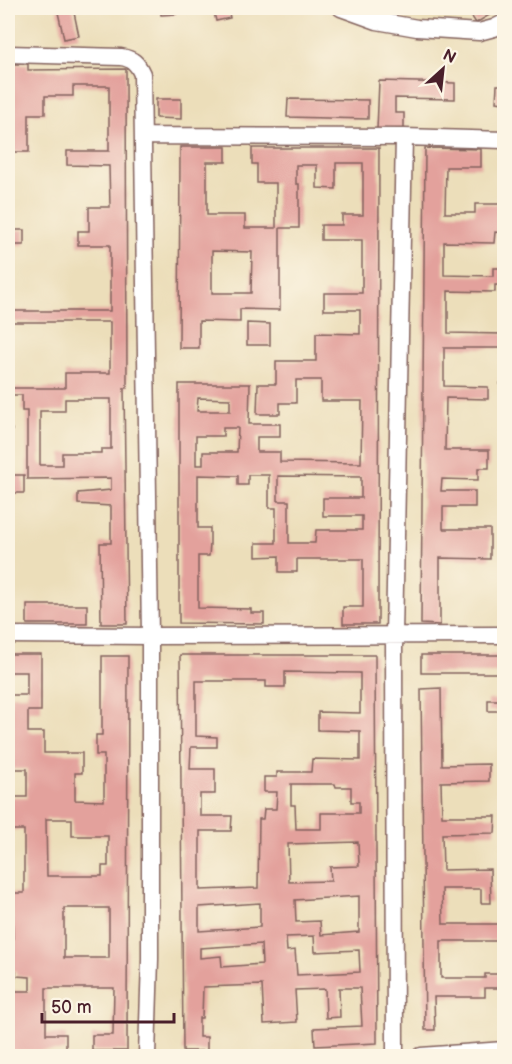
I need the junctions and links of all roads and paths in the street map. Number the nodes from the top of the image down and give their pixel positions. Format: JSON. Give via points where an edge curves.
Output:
{"nodes":[{"id":1,"x":341,"y":8,"type":"edge"},
{"id":2,"x":504,"y":23,"type":"edge"},
{"id":3,"x":8,"y":54,"type":"edge"},
{"id":4,"x":144,"y":135,"type":"junction"},
{"id":5,"x":404,"y":137,"type":"junction"},
{"id":6,"x":504,"y":140,"type":"edge"},
{"id":7,"x":8,"y":634,"type":"edge"},
{"id":8,"x":394,"y":635,"type":"junction"},
{"id":9,"x":504,"y":635,"type":"edge"},
{"id":10,"x":150,"y":636,"type":"junction"},
{"id":11,"x":504,"y":1050,"type":"edge"},
{"id":12,"x":147,"y":1056,"type":"edge"},
{"id":13,"x":395,"y":1056,"type":"edge"},
{"id":14,"x":421,"y":1056,"type":"edge"}],
"edges":[{"from":1,"to":2,"type":"street","via":[[378,21],[417,28],[479,32]]},
{"from":3,"to":4,"type":"street","via":[[131,59],[142,74]]},
{"from":4,"to":5,"type":"street"},
{"from":4,"to":10,"type":"street"},
{"from":5,"to":6,"type":"street"},
{"from":5,"to":8,"type":"street"},
{"from":7,"to":10,"type":"street"},
{"from":8,"to":9,"type":"street"},
{"from":8,"to":10,"type":"street"},
{"from":8,"to":13,"type":"street"},
{"from":10,"to":12,"type":"street"},
{"from":11,"to":14,"type":"street"}]}
